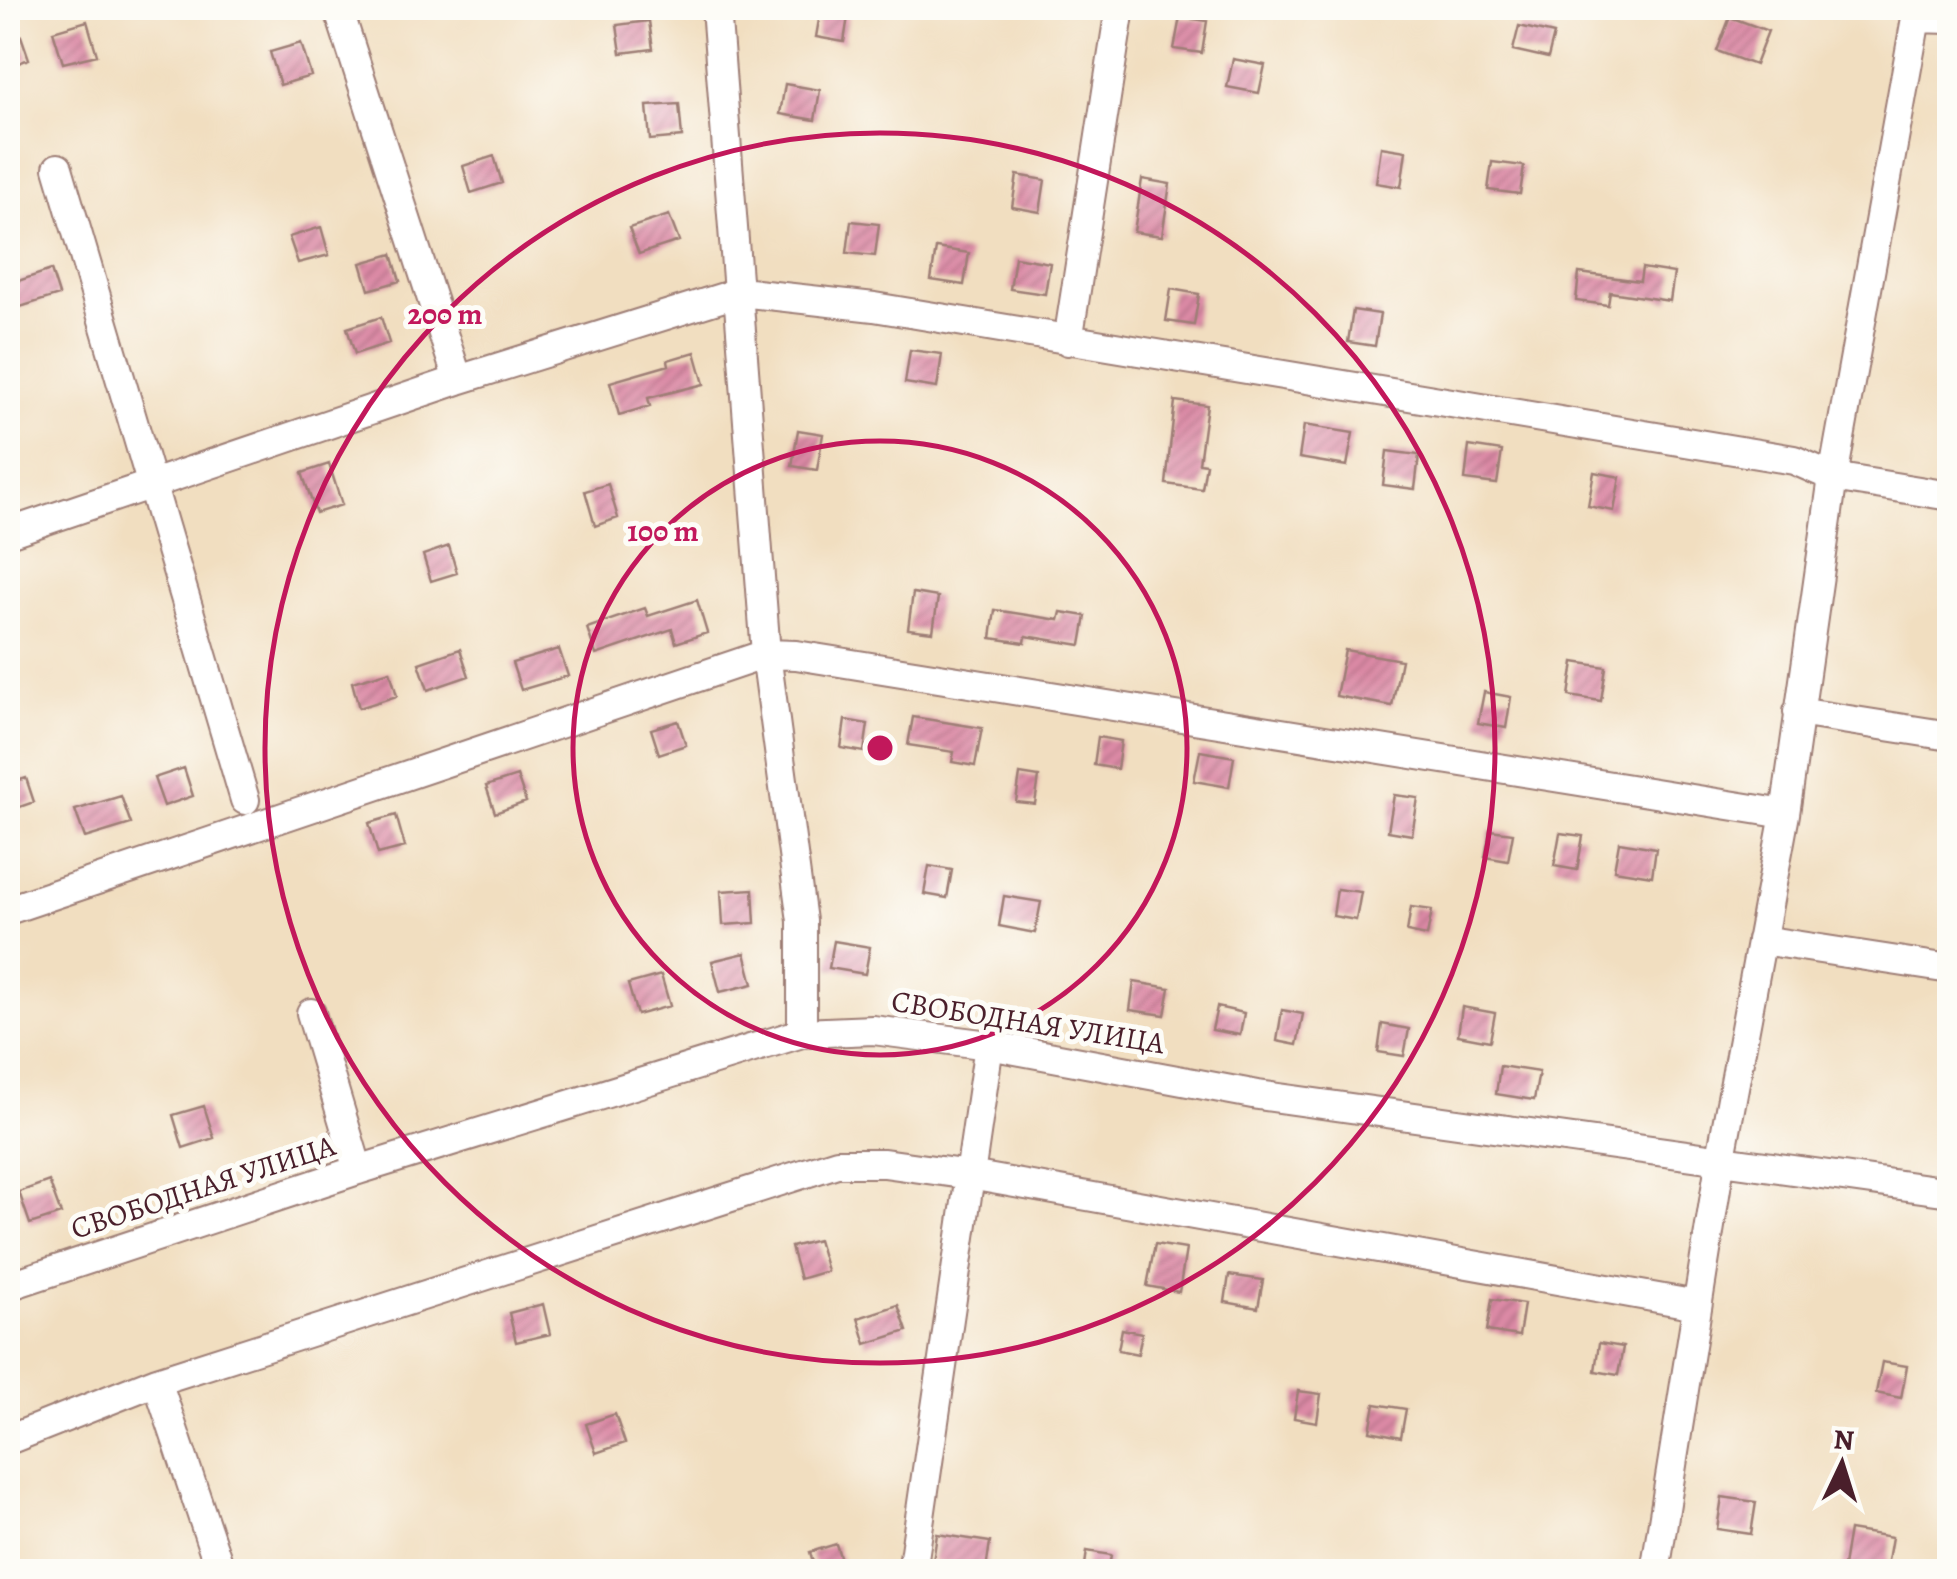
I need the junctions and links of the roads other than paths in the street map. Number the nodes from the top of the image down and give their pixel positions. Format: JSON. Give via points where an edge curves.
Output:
{"nodes":[{"id":1,"x":338,"y":8,"type":"edge"},
{"id":2,"x":716,"y":8,"type":"edge"},
{"id":3,"x":1120,"y":8,"type":"edge"},
{"id":4,"x":1915,"y":13,"type":"edge"},
{"id":5,"x":1950,"y":19,"type":"edge"},
{"id":6,"x":58,"y":168,"type":"dead end"},
{"id":7,"x":740,"y":292,"type":"junction"},
{"id":8,"x":1068,"y":341,"type":"junction"},
{"id":9,"x":458,"y":380,"type":"junction"},
{"id":10,"x":1833,"y":477,"type":"junction"},
{"id":11,"x":151,"y":483,"type":"junction"},
{"id":12,"x":1950,"y":496,"type":"edge"},
{"id":13,"x":8,"y":533,"type":"edge"},
{"id":14,"x":766,"y":654,"type":"junction"},
{"id":15,"x":1798,"y":712,"type":"junction"},
{"id":16,"x":1950,"y":736,"type":"edge"},
{"id":17,"x":245,"y":800,"type":"dead end"},
{"id":18,"x":1785,"y":814,"type":"junction"},
{"id":19,"x":8,"y":910,"type":"edge"},
{"id":20,"x":1761,"y":940,"type":"junction"},
{"id":21,"x":1950,"y":969,"type":"edge"},
{"id":22,"x":311,"y":1013,"type":"dead end"},
{"id":23,"x":802,"y":1034,"type":"junction"},
{"id":24,"x":989,"y":1045,"type":"junction"},
{"id":25,"x":1721,"y":1158,"type":"junction"},
{"id":26,"x":358,"y":1170,"type":"junction"},
{"id":27,"x":970,"y":1175,"type":"junction"},
{"id":28,"x":1950,"y":1192,"type":"edge"},
{"id":29,"x":8,"y":1286,"type":"edge"},
{"id":30,"x":1697,"y":1305,"type":"junction"},
{"id":31,"x":158,"y":1381,"type":"junction"},
{"id":32,"x":8,"y":1440,"type":"edge"},
{"id":33,"x":220,"y":1572,"type":"edge"},
{"id":34,"x":912,"y":1572,"type":"edge"},
{"id":35,"x":1655,"y":1572,"type":"edge"}],
"edges":[{"from":1,"to":9,"type":"street"},
{"from":2,"to":7,"type":"street"},
{"from":3,"to":8,"type":"street"},
{"from":4,"to":5,"type":"street"},
{"from":4,"to":10,"type":"street"},
{"from":6,"to":11,"type":"street"},
{"from":7,"to":8,"type":"street"},
{"from":7,"to":9,"type":"street"},
{"from":7,"to":14,"type":"street"},
{"from":8,"to":10,"type":"street","via":[[1794,460]]},
{"from":9,"to":11,"type":"street"},
{"from":10,"to":12,"type":"street"},
{"from":10,"to":15,"type":"street"},
{"from":11,"to":13,"type":"street"},
{"from":11,"to":17,"type":"street"},
{"from":14,"to":18,"type":"street"},
{"from":14,"to":19,"type":"street"},
{"from":14,"to":23,"type":"street","via":[[802,921]]},
{"from":15,"to":16,"type":"street"},
{"from":15,"to":18,"type":"street"},
{"from":18,"to":20,"type":"street"},
{"from":20,"to":21,"type":"street"},
{"from":20,"to":25,"type":"street"},
{"from":22,"to":26,"type":"street"},
{"from":23,"to":24,"type":"street","name":"СВОБОДНАЯ УЛИЦА","via":[[873,1030]]},
{"from":23,"to":26,"type":"street","name":"СВОБОДНАЯ УЛИЦА"},
{"from":24,"to":25,"type":"street","name":"СВОБОДНАЯ УЛИЦА","via":[[1258,1095]]},
{"from":24,"to":27,"type":"street"},
{"from":25,"to":28,"type":"street","name":"СВОБОДНАЯ УЛИЦА"},
{"from":25,"to":30,"type":"street"},
{"from":26,"to":29,"type":"street","name":"СВОБОДНАЯ УЛИЦА"},
{"from":27,"to":30,"type":"street"},
{"from":27,"to":31,"type":"street","via":[[837,1163]]},
{"from":27,"to":34,"type":"street"},
{"from":30,"to":35,"type":"street"},
{"from":31,"to":32,"type":"street"},
{"from":31,"to":33,"type":"street"}]}
